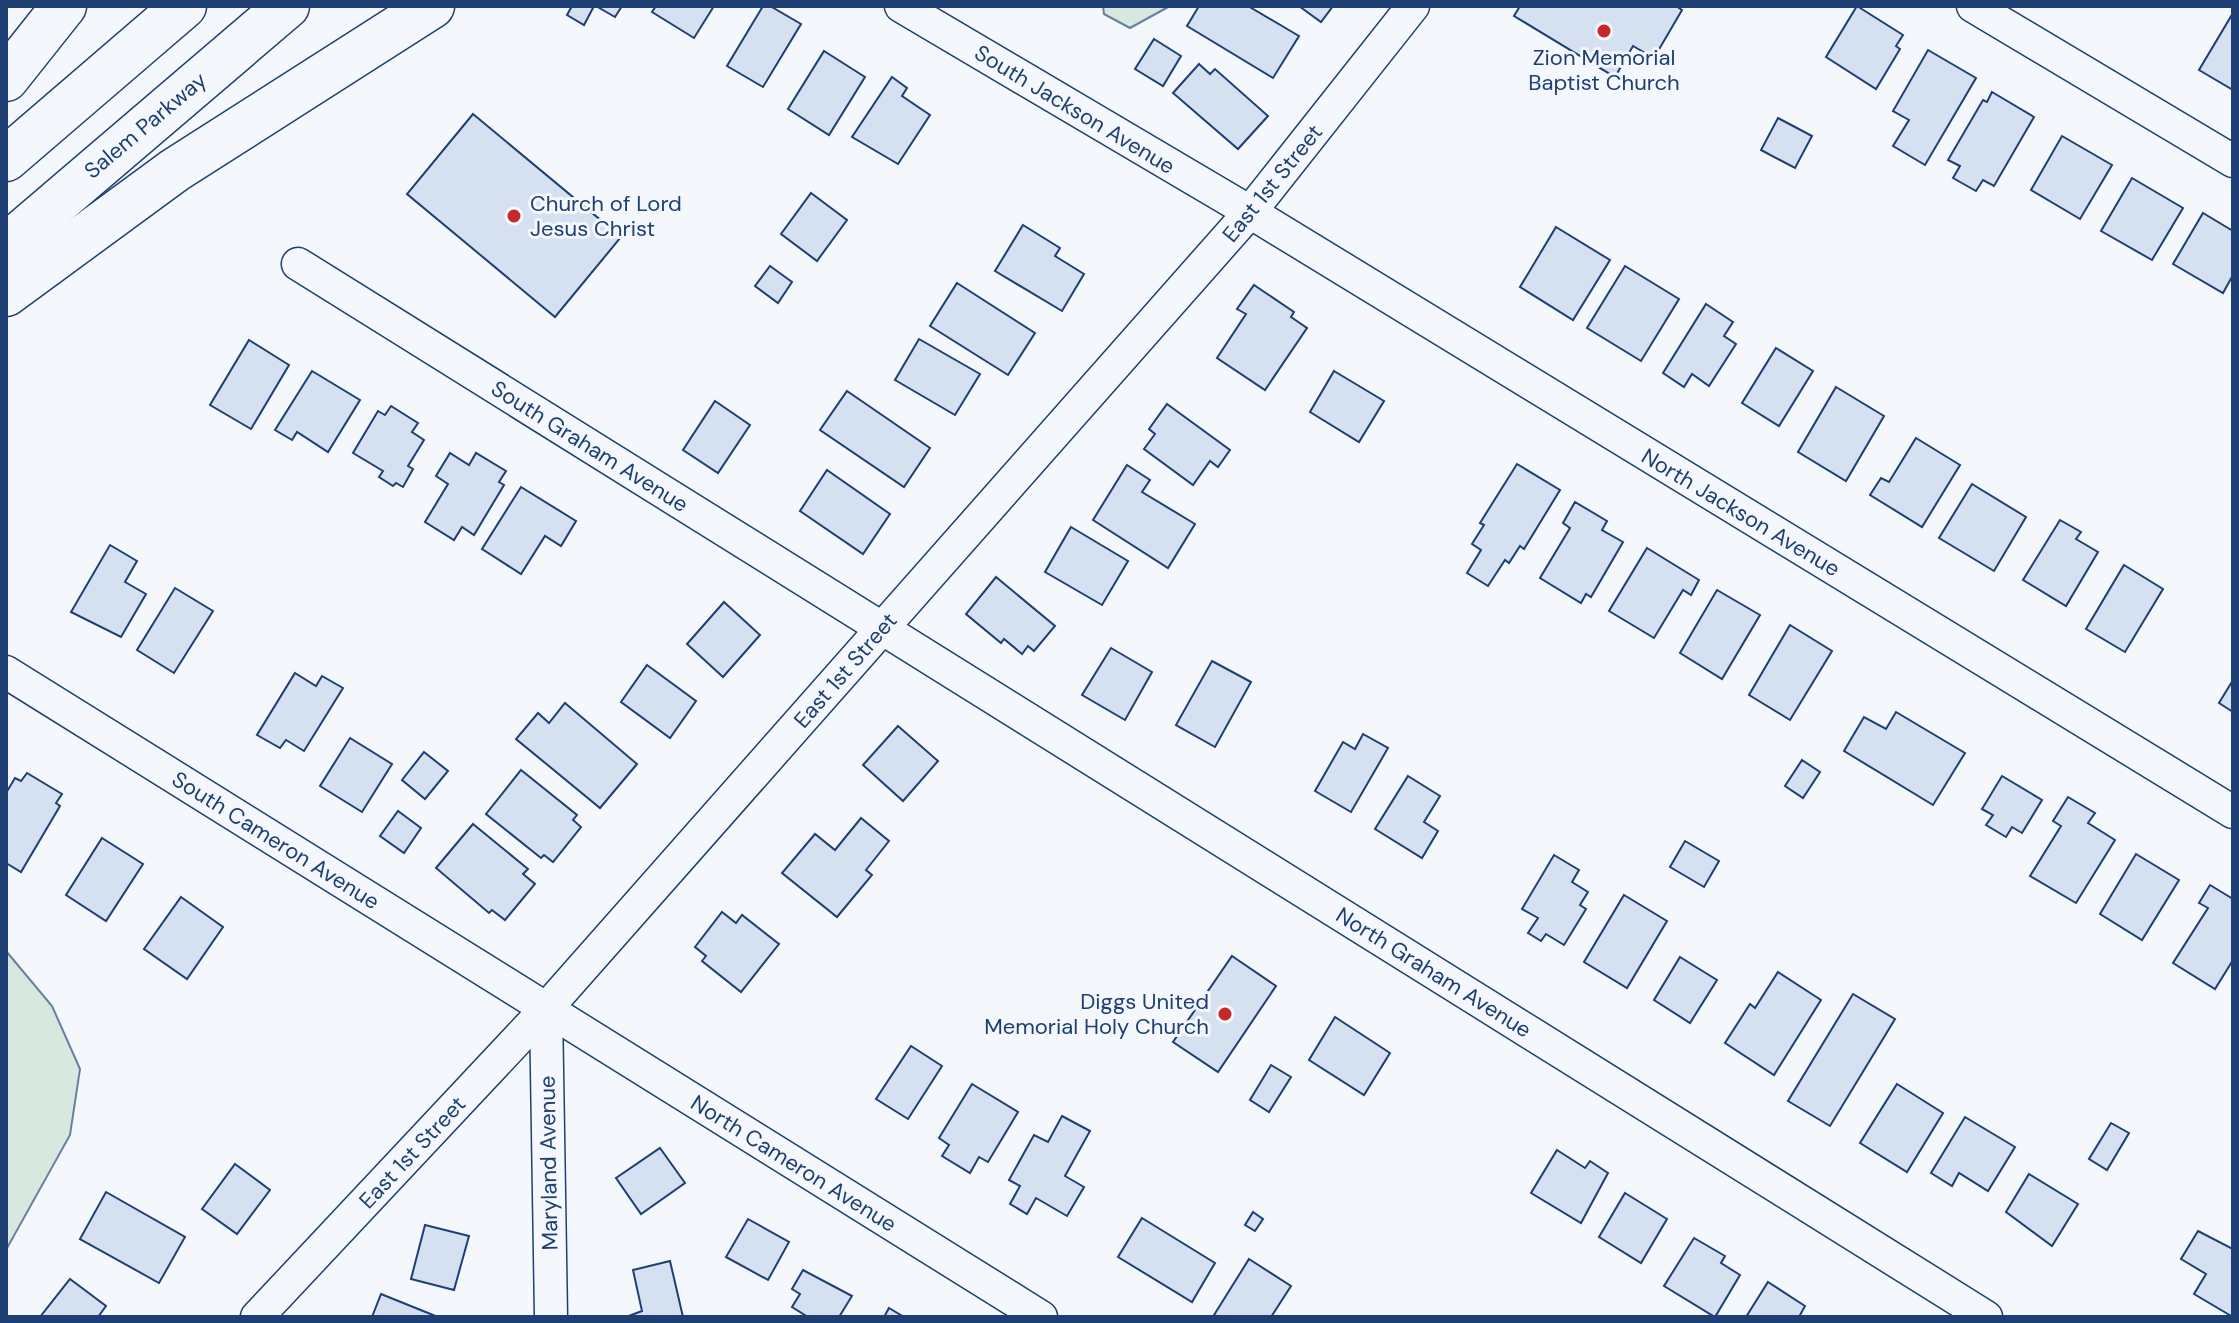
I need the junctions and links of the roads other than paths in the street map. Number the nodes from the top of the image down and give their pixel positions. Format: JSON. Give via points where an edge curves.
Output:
{"nodes":[{"id":1,"x":64,"y":6,"type":"edge"},
{"id":2,"x":184,"y":6,"type":"edge"},
{"id":3,"x":287,"y":6,"type":"edge"},
{"id":4,"x":432,"y":6,"type":"edge"},
{"id":5,"x":901,"y":6,"type":"edge"},
{"id":6,"x":1413,"y":6,"type":"edge"},
{"id":7,"x":1973,"y":6,"type":"edge"},
{"id":8,"x":6,"y":79,"type":"edge"},
{"id":9,"x":6,"y":159,"type":"edge"},
{"id":10,"x":2233,"y":161,"type":"edge"},
{"id":11,"x":1250,"y":212,"type":"junction"},
{"id":12,"x":6,"y":246,"type":"edge"},
{"id":13,"x":298,"y":264,"type":"dead end"},
{"id":14,"x":6,"y":294,"type":"edge"},
{"id":15,"x":883,"y":627,"type":"junction"},
{"id":16,"x":6,"y":672,"type":"edge"},
{"id":17,"x":2233,"y":812,"type":"edge"},
{"id":18,"x":546,"y":1009,"type":"junction"},
{"id":19,"x":257,"y":1317,"type":"edge"},
{"id":20,"x":551,"y":1317,"type":"edge"},
{"id":21,"x":1041,"y":1317,"type":"edge"},
{"id":22,"x":1986,"y":1317,"type":"edge"}],
"edges":[{"from":1,"to":8,"type":"highway"},
{"from":2,"to":9,"type":"highway"},
{"from":3,"to":12,"type":"highway","name":"Salem Parkway"},
{"from":4,"to":14,"type":"highway","via":[[175,170]]},
{"from":5,"to":11,"type":"street","name":"South Jackson Avenue"},
{"from":6,"to":11,"type":"street","name":"East 1st Street"},
{"from":7,"to":10,"type":"street"},
{"from":11,"to":15,"type":"street","name":"East 1st Street"},
{"from":11,"to":17,"type":"street","name":"North Jackson Avenue"},
{"from":13,"to":15,"type":"street","name":"South Graham Avenue"},
{"from":15,"to":18,"type":"street","name":"East 1st Street"},
{"from":15,"to":22,"type":"street","name":"North Graham Avenue"},
{"from":16,"to":18,"type":"street","name":"South Cameron Avenue"},
{"from":18,"to":19,"type":"street","name":"East 1st Street"},
{"from":18,"to":20,"type":"street","name":"Maryland Avenue"},
{"from":18,"to":21,"type":"street","name":"North Cameron Avenue"}]}
